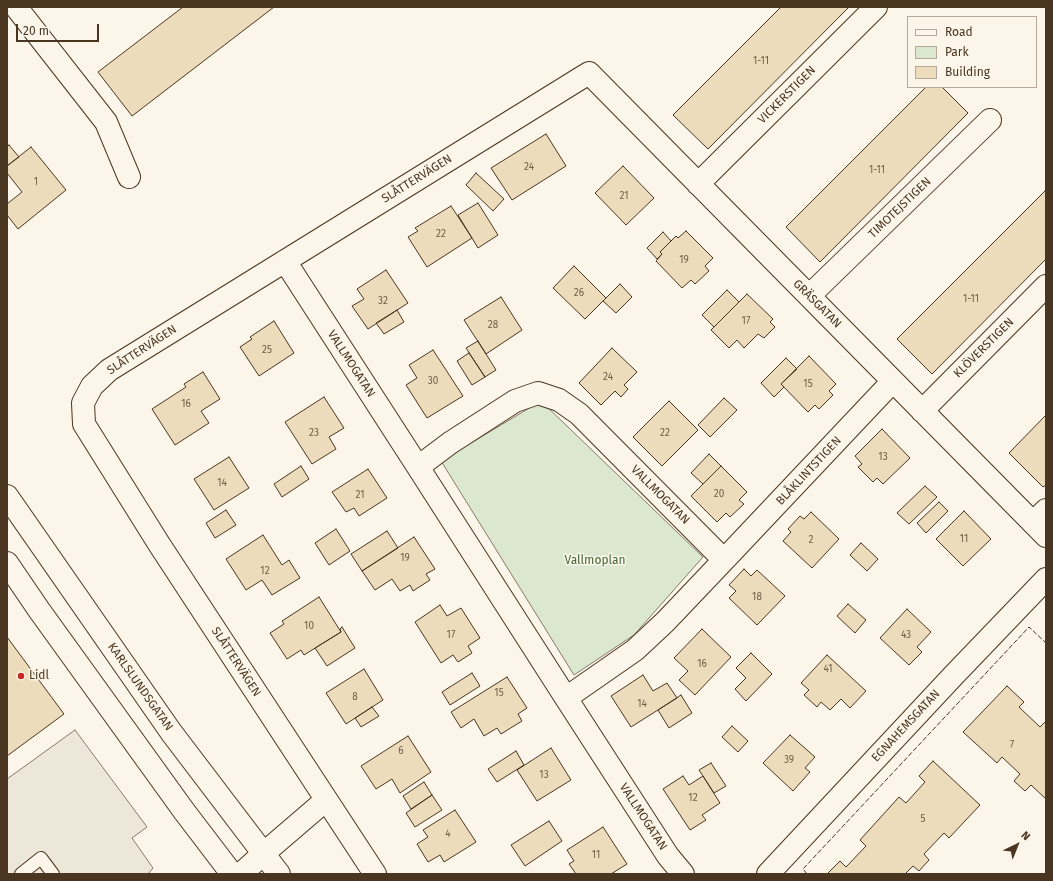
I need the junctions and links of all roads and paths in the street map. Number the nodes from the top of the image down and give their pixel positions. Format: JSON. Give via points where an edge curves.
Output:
{"nodes":[{"id":1,"x":16,"y":7,"type":"edge"},
{"id":2,"x":876,"y":7,"type":"edge"},
{"id":3,"x":589,"y":72,"type":"joint"},
{"id":4,"x":990,"y":120,"type":"dead end"},
{"id":5,"x":129,"y":177,"type":"dead end"},
{"id":6,"x":698,"y":184,"type":"junction"},
{"id":7,"x":285,"y":261,"type":"junction"},
{"id":8,"x":1046,"y":286,"type":"edge"},
{"id":9,"x":809,"y":296,"type":"junction"},
{"id":10,"x":893,"y":381,"type":"junction"},
{"id":11,"x":922,"y":410,"type":"junction"},
{"id":12,"x":418,"y":466,"type":"junction"},
{"id":13,"x":7,"y":496,"type":"edge"},
{"id":14,"x":1042,"y":523,"type":"edge"},
{"id":15,"x":724,"y":560,"type":"junction"},
{"id":16,"x":7,"y":563,"type":"edge"},
{"id":17,"x":1046,"y":579,"type":"edge"},
{"id":18,"x":566,"y":698,"type":"junction"},
{"id":19,"x":326,"y":800,"type":"junction"},
{"id":20,"x":263,"y":854,"type":"junction"},
{"id":21,"x":21,"y":874,"type":"edge"},
{"id":22,"x":53,"y":874,"type":"edge"},
{"id":23,"x":232,"y":874,"type":"edge"},
{"id":24,"x":241,"y":874,"type":"edge"},
{"id":25,"x":279,"y":874,"type":"edge"},
{"id":26,"x":375,"y":874,"type":"edge"},
{"id":27,"x":683,"y":874,"type":"edge"},
{"id":28,"x":768,"y":874,"type":"edge"}],
"edges":[{"from":1,"to":5,"type":"street","via":[[106,122]]},
{"from":2,"to":6,"type":"street","name":"VICKERSTIGEN"},
{"from":3,"to":6,"type":"street","name":"GRÄSGATAN"},
{"from":3,"to":7,"type":"street","name":"SLÅTTERVÄGEN"},
{"from":4,"to":9,"type":"street","name":"TIMOTEJSTIGEN"},
{"from":6,"to":9,"type":"street","name":"GRÄSGATAN"},
{"from":7,"to":12,"type":"street","name":"VALLMOGATAN"},
{"from":7,"to":19,"type":"street","name":"SLÅTTERVÄGEN","via":[[109,370],[92,386],[83,402],[84,424]]},
{"from":8,"to":11,"type":"street","name":"KLÖVERSTIGEN"},
{"from":9,"to":10,"type":"street","name":"GRÄSGATAN"},
{"from":10,"to":11,"type":"street","name":"GRÄSGATAN"},
{"from":10,"to":15,"type":"street","name":"BLÅKLINTSTIGEN"},
{"from":11,"to":14,"type":"street","name":"GRÄSGATAN"},
{"from":12,"to":15,"type":"street","name":"VALLMOGATAN","via":[[515,401],[538,393],[559,400],[579,414]]},
{"from":12,"to":18,"type":"street","name":"VALLMOGATAN"},
{"from":13,"to":20,"type":"street","name":"KARLSLUNDSGATAN","via":[[171,732]]},
{"from":15,"to":18,"type":"street","via":[[636,650]]},
{"from":16,"to":23,"type":"street"},
{"from":17,"to":28,"type":"street","name":"EGNAHEMSGATAN"},
{"from":18,"to":27,"type":"street","name":"VALLMOGATAN","via":[[668,856]]},
{"from":19,"to":20,"type":"street"},
{"from":19,"to":26,"type":"street","name":"SLÅTTERVÄGEN"},
{"from":20,"to":24,"type":"street"},
{"from":20,"to":25,"type":"street","name":"KARLSLUNDSGATAN"},
{"from":21,"to":22,"type":"lane","via":[[41,858]]}]}
